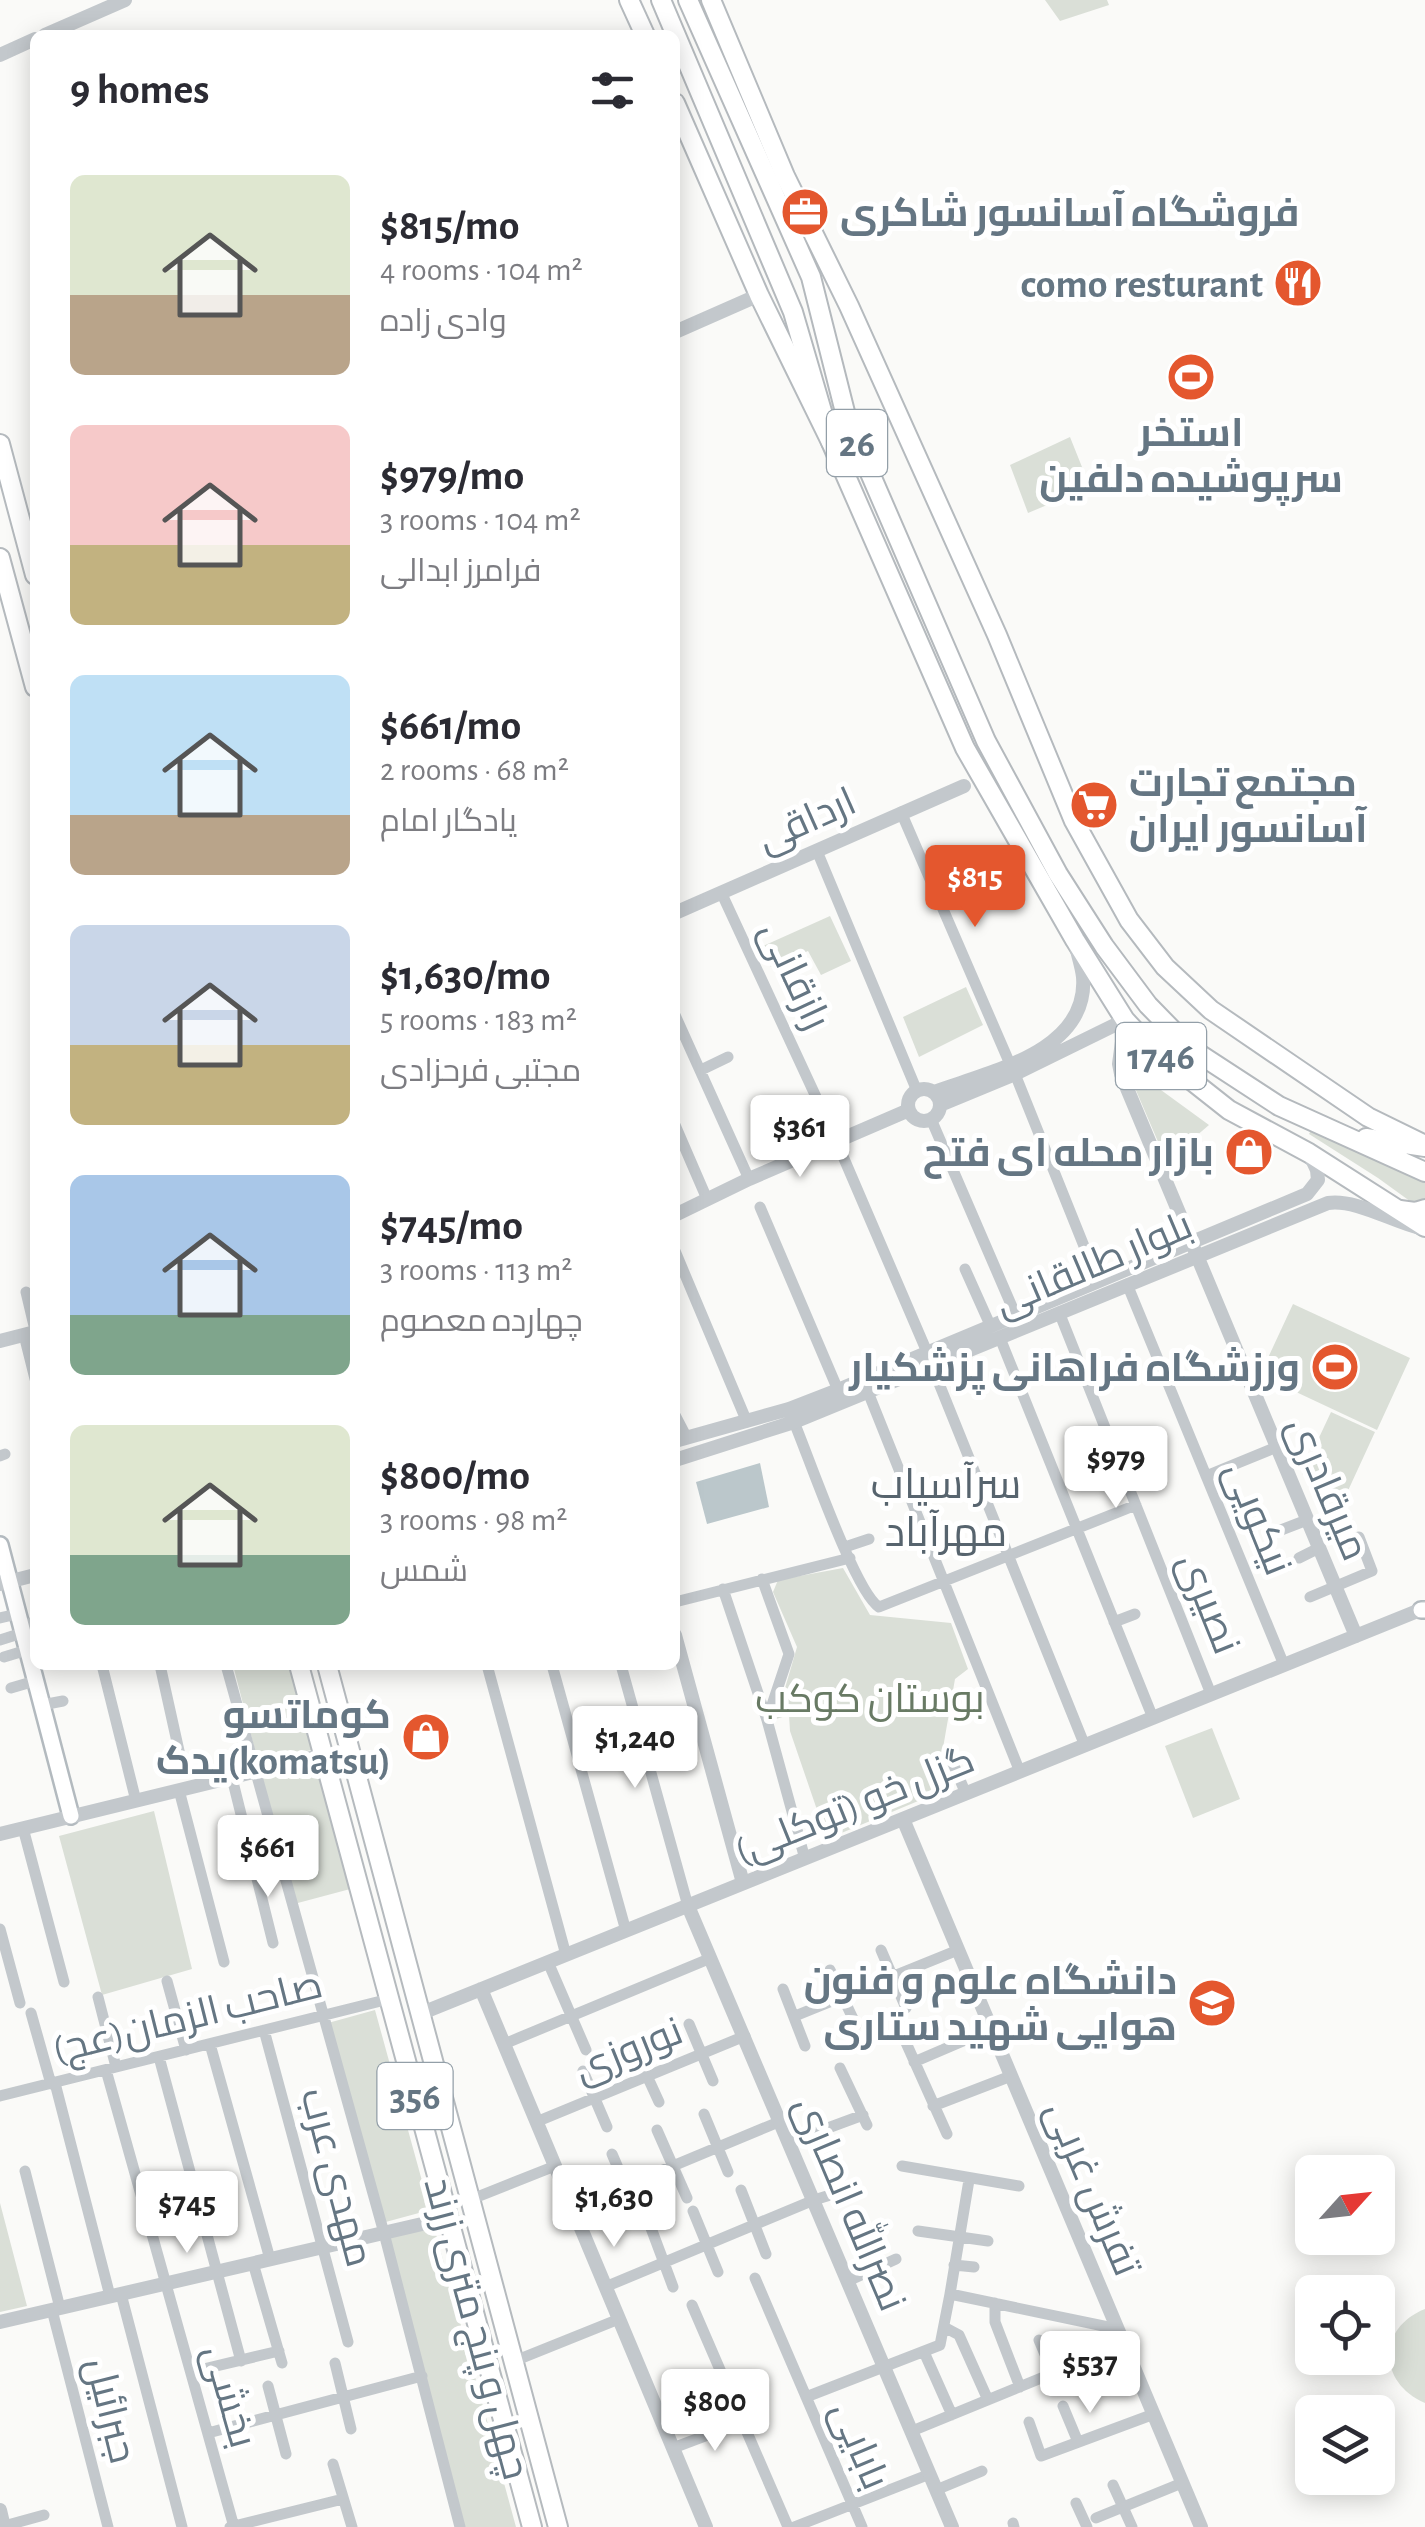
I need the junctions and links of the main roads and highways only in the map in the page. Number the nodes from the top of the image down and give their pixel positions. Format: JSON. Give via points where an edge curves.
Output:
{"nodes":[{"id":1,"x":629,"y":0,"type":"edge"},
{"id":2,"x":660,"y":0,"type":"edge"},
{"id":3,"x":688,"y":0,"type":"edge"},
{"id":4,"x":711,"y":0,"type":"edge"},
{"id":5,"x":643,"y":30,"type":"edge"},
{"id":6,"x":673,"y":30,"type":"edge"},
{"id":7,"x":680,"y":47,"type":"edge"},
{"id":8,"x":680,"y":114,"type":"edge"},
{"id":9,"x":785,"y":176,"type":"junction"},
{"id":10,"x":805,"y":264,"type":"junction"},
{"id":11,"x":830,"y":442,"type":"junction"},
{"id":12,"x":0,"y":444,"type":"edge"},
{"id":13,"x":30,"y":556,"type":"edge"},
{"id":14,"x":0,"y":558,"type":"edge"},
{"id":15,"x":30,"y":669,"type":"edge"},
{"id":16,"x":1335,"y":1131,"type":"junction"},
{"id":17,"x":1425,"y":1146,"type":"edge"},
{"id":18,"x":1422,"y":1172,"type":"edge"},
{"id":19,"x":1425,"y":1208,"type":"edge"},
{"id":20,"x":1400,"y":1210,"type":"junction"},
{"id":21,"x":1425,"y":1228,"type":"edge"},
{"id":22,"x":0,"y":1545,"type":"edge"},
{"id":23,"x":5,"y":1583,"type":"edge"},
{"id":24,"x":24,"y":1624,"type":"edge"},
{"id":25,"x":30,"y":1662,"type":"edge"},
{"id":26,"x":32,"y":1670,"type":"edge"},
{"id":27,"x":300,"y":1670,"type":"edge"},
{"id":28,"x":329,"y":1670,"type":"edge"},
{"id":29,"x":71,"y":1816,"type":"road end"},
{"id":30,"x":532,"y":2527,"type":"edge"},
{"id":31,"x":558,"y":2527,"type":"edge"}],
"edges":[{"from":1,"to":5,"type":"main road"},
{"from":2,"to":6,"type":"main road","number":"26"},
{"from":3,"to":10,"type":"main road","number":"26"},
{"from":4,"to":9,"type":"main road"},
{"from":7,"to":11,"type":"main road","number":"26","via":[[793,312]]},
{"from":8,"to":11,"type":"main road"},
{"from":9,"to":10,"type":"main road"},
{"from":9,"to":17,"type":"main road","via":[[849,306],[1074,822],[1129,920],[1165,968],[1211,1010],[1368,1117]]},
{"from":10,"to":16,"type":"main road","number":"26","via":[[847,420],[986,741],[1058,874],[1148,1005],[1190,1048],[1280,1106]]},
{"from":11,"to":20,"type":"main road","number":"1746","via":[[964,748],[1125,1020],[1229,1110]]},
{"from":12,"to":13,"type":"main road"},
{"from":14,"to":15,"type":"main road"},
{"from":16,"to":17,"type":"main road"},
{"from":16,"to":18,"type":"main road","number":"26"},
{"from":19,"to":20,"type":"main road"},
{"from":20,"to":21,"type":"main road","number":"1746"},
{"from":22,"to":23,"type":"main road"},
{"from":23,"to":24,"type":"main road"},
{"from":24,"to":25,"type":"main road"},
{"from":26,"to":29,"type":"main road"},
{"from":27,"to":30,"type":"main road","name":"چهل و پنج متری زرند","number":"356"},
{"from":28,"to":31,"type":"main road","name":"چهل و پنج متری زرند","number":"356"}]}
